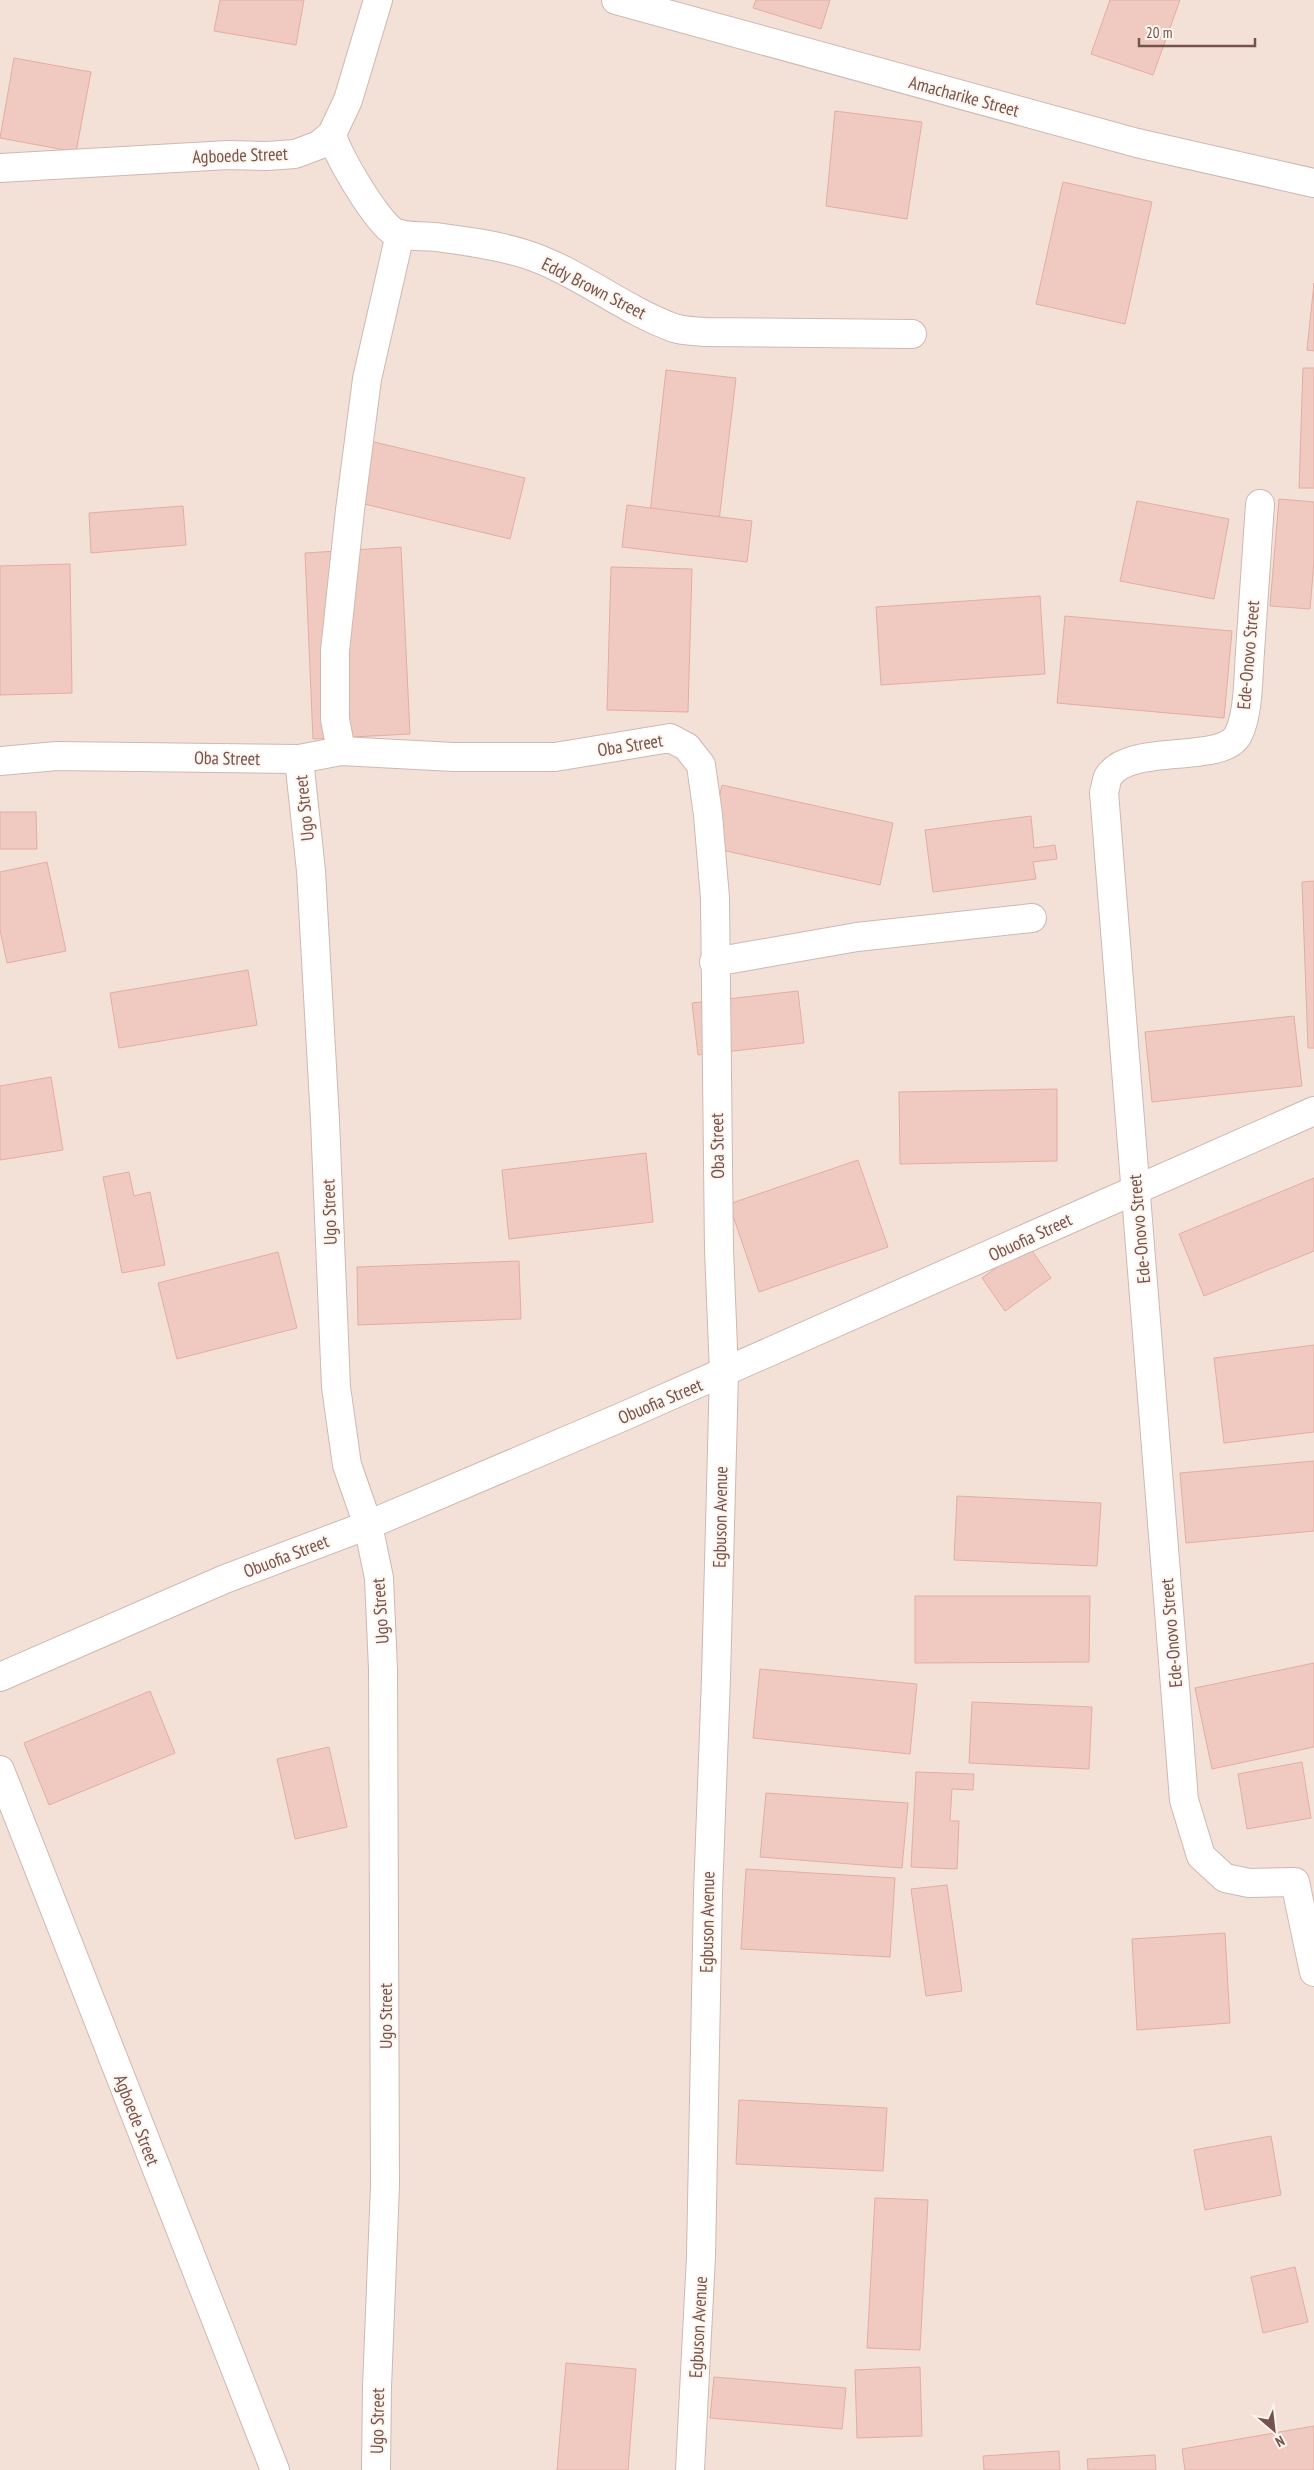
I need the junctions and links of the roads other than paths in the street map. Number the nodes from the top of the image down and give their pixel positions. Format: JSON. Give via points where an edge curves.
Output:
{"nodes":[{"id":1,"x":378,"y":0,"type":"edge"},
{"id":2,"x":616,"y":0,"type":"edge"},
{"id":3,"x":332,"y":134,"type":"junction"},
{"id":4,"x":0,"y":168,"type":"edge"},
{"id":5,"x":1314,"y":183,"type":"edge"},
{"id":6,"x":400,"y":234,"type":"junction"},
{"id":7,"x":912,"y":334,"type":"dead end"},
{"id":8,"x":1260,"y":504,"type":"dead end"},
{"id":9,"x":341,"y":751,"type":"junction"},
{"id":10,"x":299,"y":759,"type":"junction"},
{"id":11,"x":0,"y":761,"type":"edge"},
{"id":12,"x":1032,"y":918,"type":"dead end"},
{"id":13,"x":714,"y":962,"type":"junction"},
{"id":14,"x":1314,"y":1111,"type":"edge"},
{"id":15,"x":1136,"y":1189,"type":"junction"},
{"id":16,"x":724,"y":1373,"type":"junction"},
{"id":17,"x":368,"y":1525,"type":"junction"},
{"id":18,"x":0,"y":1677,"type":"edge"},
{"id":19,"x":0,"y":1770,"type":"edge"},
{"id":20,"x":1304,"y":1881,"type":"edge"},
{"id":21,"x":1314,"y":1972,"type":"edge"},
{"id":22,"x":275,"y":2470,"type":"edge"},
{"id":23,"x":376,"y":2470,"type":"edge"},
{"id":24,"x":690,"y":2470,"type":"edge"}],
"edges":[{"from":1,"to":3,"type":"street","via":[[348,100]]},
{"from":2,"to":5,"type":"street","name":"Amacharike Street","via":[[1137,143]]},
{"from":3,"to":4,"type":"street","name":"Agboede Street","via":[[319,145],[296,154],[220,155]]},
{"from":3,"to":6,"type":"street","via":[[370,204],[385,224]]},
{"from":6,"to":7,"type":"street","name":"Eddy Brown Street","via":[[473,242],[527,255],[555,266],[675,329],[727,333]]},
{"from":6,"to":9,"type":"street","via":[[367,379],[350,510],[335,651],[335,719]]},
{"from":8,"to":15,"type":"street","name":"Ede-Onovo Street","via":[[1246,703],[1238,736],[1225,746],[1139,759],[1122,766],[1108,776],[1104,792]]},
{"from":9,"to":10,"type":"street","name":"Oba Street"},
{"from":9,"to":13,"type":"street","name":"Oba Street","via":[[453,757],[555,757],[670,738],[687,747],[701,765],[708,815],[714,898]]},
{"from":10,"to":11,"type":"street","name":"Oba Street","via":[[57,756]]},
{"from":10,"to":17,"type":"street","name":"Ugo Street","via":[[311,871],[336,1387],[346,1466]]},
{"from":12,"to":13,"type":"street","via":[[857,937]]},
{"from":13,"to":16,"type":"street","name":"Oba Street"},
{"from":14,"to":15,"type":"street","name":"Obuofia Street"},
{"from":15,"to":16,"type":"street","name":"Obuofia Street"},
{"from":15,"to":20,"type":"street","name":"Ede-Onovo Street","via":[[1184,1800],[1201,1856],[1224,1878],[1249,1883]]},
{"from":16,"to":17,"type":"street","name":"Obuofia Street"},
{"from":16,"to":24,"type":"street","name":"Egbuson Avenue","via":[[708,1893],[702,2256]]},
{"from":17,"to":18,"type":"street","name":"Obuofia Street","via":[[225,1580]]},
{"from":17,"to":23,"type":"street","name":"Ugo Street","via":[[379,1578],[383,1669],[386,2186]]},
{"from":19,"to":22,"type":"street","name":"Agboede Street"},
{"from":20,"to":21,"type":"street","name":"Ede-Onovo Street"}]}
